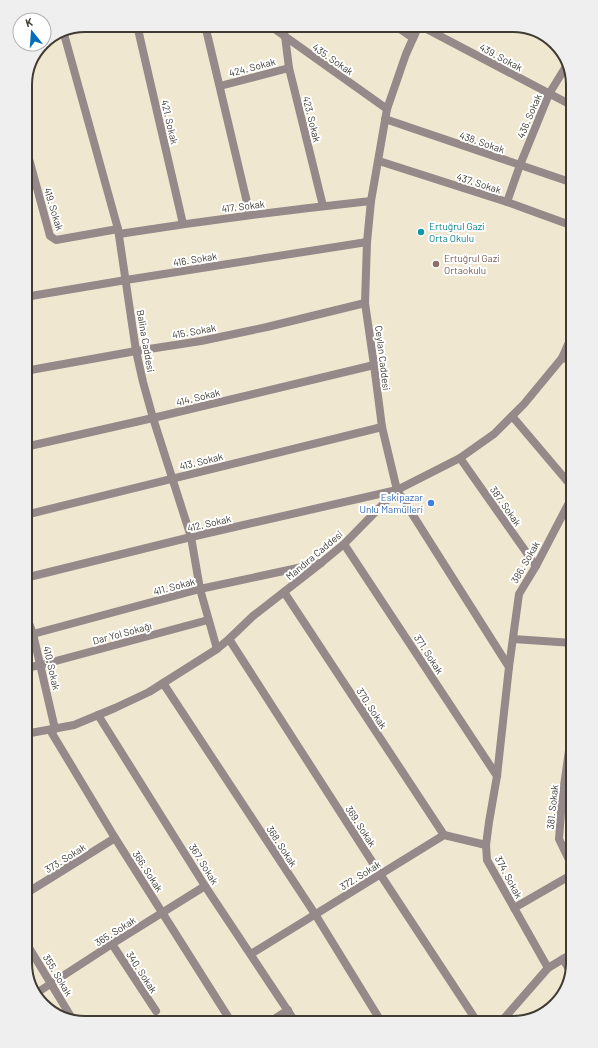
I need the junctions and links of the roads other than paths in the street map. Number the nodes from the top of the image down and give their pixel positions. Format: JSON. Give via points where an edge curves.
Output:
{"nodes":[{"id":1,"x":139,"y":32,"type":"edge"},
{"id":2,"x":207,"y":32,"type":"edge"},
{"id":3,"x":279,"y":32,"type":"edge"},
{"id":4,"x":404,"y":32,"type":"edge"},
{"id":5,"x":416,"y":32,"type":"edge"},
{"id":6,"x":432,"y":32,"type":"edge"},
{"id":7,"x":65,"y":36,"type":"edge"},
{"id":8,"x":285,"y":36,"type":"junction"},
{"id":9,"x":413,"y":38,"type":"junction"},
{"id":10,"x":289,"y":68,"type":"junction"},
{"id":11,"x":563,"y":71,"type":"edge"},
{"id":12,"x":220,"y":86,"type":"junction"},
{"id":13,"x":549,"y":94,"type":"junction"},
{"id":14,"x":566,"y":102,"type":"edge"},
{"id":15,"x":387,"y":108,"type":"junction"},
{"id":16,"x":385,"y":119,"type":"junction"},
{"id":17,"x":378,"y":161,"type":"junction"},
{"id":18,"x":520,"y":165,"type":"junction"},
{"id":19,"x":32,"y":170,"type":"edge"},
{"id":20,"x":566,"y":181,"type":"edge"},
{"id":21,"x":371,"y":201,"type":"junction"},
{"id":22,"x":507,"y":202,"type":"junction"},
{"id":23,"x":323,"y":206,"type":"junction"},
{"id":24,"x":250,"y":215,"type":"junction"},
{"id":25,"x":566,"y":223,"type":"edge"},
{"id":26,"x":183,"y":224,"type":"junction"},
{"id":27,"x":118,"y":232,"type":"junction"},
{"id":28,"x":367,"y":242,"type":"junction"},
{"id":29,"x":126,"y":280,"type":"junction"},
{"id":30,"x":32,"y":296,"type":"edge"},
{"id":31,"x":366,"y":303,"type":"junction"},
{"id":32,"x":566,"y":349,"type":"edge"},
{"id":33,"x":136,"y":351,"type":"junction"},
{"id":34,"x":562,"y":358,"type":"junction"},
{"id":35,"x":566,"y":359,"type":"edge"},
{"id":36,"x":374,"y":365,"type":"junction"},
{"id":37,"x":32,"y":370,"type":"edge"},
{"id":38,"x":512,"y":416,"type":"junction"},
{"id":39,"x":154,"y":418,"type":"junction"},
{"id":40,"x":382,"y":427,"type":"junction"},
{"id":41,"x":32,"y":445,"type":"edge"},
{"id":42,"x":460,"y":458,"type":"junction"},
{"id":43,"x":173,"y":479,"type":"junction"},
{"id":44,"x":566,"y":480,"type":"edge"},
{"id":45,"x":397,"y":490,"type":"junction"},
{"id":46,"x":566,"y":508,"type":"edge"},
{"id":47,"x":32,"y":513,"type":"edge"},
{"id":48,"x":191,"y":537,"type":"junction"},
{"id":49,"x":344,"y":544,"type":"junction"},
{"id":50,"x":321,"y":563,"type":"junction"},
{"id":51,"x":536,"y":566,"type":"junction"},
{"id":52,"x":32,"y":576,"type":"edge"},
{"id":53,"x":200,"y":590,"type":"junction"},
{"id":54,"x":284,"y":592,"type":"junction"},
{"id":55,"x":208,"y":620,"type":"junction"},
{"id":56,"x":33,"y":634,"type":"joint"},
{"id":57,"x":229,"y":639,"type":"junction"},
{"id":58,"x":512,"y":639,"type":"junction"},
{"id":59,"x":566,"y":643,"type":"edge"},
{"id":60,"x":216,"y":649,"type":"junction"},
{"id":61,"x":41,"y":665,"type":"junction"},
{"id":62,"x":32,"y":667,"type":"edge"},
{"id":63,"x":509,"y":667,"type":"junction"},
{"id":64,"x":163,"y":683,"type":"junction"},
{"id":65,"x":98,"y":715,"type":"junction"},
{"id":66,"x":53,"y":729,"type":"junction"},
{"id":67,"x":32,"y":733,"type":"edge"},
{"id":68,"x":566,"y":772,"type":"edge"},
{"id":69,"x":497,"y":776,"type":"junction"},
{"id":70,"x":444,"y":835,"type":"junction"},
{"id":71,"x":115,"y":838,"type":"junction"},
{"id":72,"x":486,"y":844,"type":"junction"},
{"id":73,"x":566,"y":854,"type":"edge"},
{"id":74,"x":380,"y":874,"type":"junction"},
{"id":75,"x":566,"y":878,"type":"edge"},
{"id":76,"x":206,"y":886,"type":"junction"},
{"id":77,"x":32,"y":890,"type":"edge"},
{"id":78,"x":514,"y":908,"type":"junction"},
{"id":79,"x":163,"y":912,"type":"junction"},
{"id":80,"x":315,"y":914,"type":"junction"},
{"id":81,"x":112,"y":944,"type":"junction"},
{"id":82,"x":32,"y":952,"type":"edge"},
{"id":83,"x":251,"y":954,"type":"junction"},
{"id":84,"x":566,"y":957,"type":"edge"},
{"id":85,"x":563,"y":959,"type":"junction"},
{"id":86,"x":566,"y":965,"type":"edge"},
{"id":87,"x":548,"y":968,"type":"junction"},
{"id":88,"x":51,"y":983,"type":"junction"},
{"id":89,"x":40,"y":990,"type":"edge"},
{"id":90,"x":288,"y":1010,"type":"junction"},
{"id":91,"x":156,"y":1011,"type":"dead end"},
{"id":92,"x":69,"y":1013,"type":"edge"},
{"id":93,"x":228,"y":1016,"type":"edge"},
{"id":94,"x":279,"y":1016,"type":"edge"},
{"id":95,"x":292,"y":1016,"type":"edge"},
{"id":96,"x":378,"y":1016,"type":"edge"},
{"id":97,"x":473,"y":1016,"type":"edge"},
{"id":98,"x":506,"y":1016,"type":"edge"}],
"edges":[{"from":1,"to":26,"type":"street","name":"421. Sokak"},
{"from":2,"to":12,"type":"street"},
{"from":3,"to":8,"type":"street","name":"435. Sokak"},
{"from":4,"to":9,"type":"street"},
{"from":5,"to":9,"type":"street","name":"Ceylan Caddesi"},
{"from":6,"to":13,"type":"street","name":"439. Sokak"},
{"from":7,"to":27,"type":"street","name":"Balina Caddesi"},
{"from":8,"to":10,"type":"street","name":"423. Sokak"},
{"from":8,"to":15,"type":"street","name":"435. Sokak"},
{"from":9,"to":15,"type":"street","name":"Ceylan Caddesi"},
{"from":10,"to":12,"type":"street","name":"424. Sokak"},
{"from":10,"to":23,"type":"street","name":"423. Sokak"},
{"from":11,"to":13,"type":"street","name":"436. Sokak"},
{"from":12,"to":24,"type":"street"},
{"from":13,"to":14,"type":"street","name":"439. Sokak"},
{"from":13,"to":18,"type":"street","name":"436. Sokak"},
{"from":15,"to":16,"type":"street","name":"Ceylan Caddesi"},
{"from":16,"to":17,"type":"street","name":"Ceylan Caddesi"},
{"from":16,"to":18,"type":"street","name":"438. Sokak"},
{"from":17,"to":21,"type":"street","name":"Ceylan Caddesi"},
{"from":17,"to":22,"type":"street","name":"437. Sokak"},
{"from":18,"to":20,"type":"street","name":"438. Sokak"},
{"from":18,"to":22,"type":"street","name":"436. Sokak"},
{"from":19,"to":27,"type":"street","name":"419. Sokak","via":[[50,236],[56,240]]},
{"from":21,"to":23,"type":"street","name":"417. Sokak"},
{"from":21,"to":28,"type":"street","name":"Ceylan Caddesi"},
{"from":22,"to":25,"type":"street","name":"437. Sokak"},
{"from":23,"to":24,"type":"street","name":"417. Sokak"},
{"from":24,"to":26,"type":"street","name":"417. Sokak"},
{"from":26,"to":27,"type":"street","name":"417. Sokak"},
{"from":27,"to":29,"type":"street","name":"Balina Caddesi"},
{"from":28,"to":29,"type":"street","name":"416. Sokak"},
{"from":28,"to":31,"type":"street","name":"Ceylan Caddesi"},
{"from":29,"to":30,"type":"street","name":"416. Sokak"},
{"from":29,"to":33,"type":"street","name":"Balina Caddesi"},
{"from":31,"to":33,"type":"street","name":"415. Sokak","via":[[208,340]]},
{"from":31,"to":36,"type":"street","name":"Ceylan Caddesi"},
{"from":32,"to":34,"type":"street","name":"Mandıra Caddesi"},
{"from":33,"to":37,"type":"street","name":"415. Sokak"},
{"from":33,"to":39,"type":"street","name":"Balina Caddesi"},
{"from":34,"to":35,"type":"street"},
{"from":34,"to":38,"type":"street","name":"Mandıra Caddesi"},
{"from":36,"to":39,"type":"street","name":"414. Sokak"},
{"from":36,"to":40,"type":"street","name":"Ceylan Caddesi"},
{"from":38,"to":42,"type":"street","name":"Mandıra Caddesi","via":[[494,434]]},
{"from":38,"to":44,"type":"street"},
{"from":39,"to":41,"type":"street","name":"414. Sokak"},
{"from":39,"to":43,"type":"street","name":"Balina Caddesi"},
{"from":40,"to":43,"type":"street","name":"413. Sokak"},
{"from":40,"to":45,"type":"street","name":"Ceylan Caddesi"},
{"from":42,"to":45,"type":"street","name":"Mandıra Caddesi"},
{"from":42,"to":51,"type":"street","name":"387. Sokak"},
{"from":43,"to":47,"type":"street","name":"413. Sokak"},
{"from":43,"to":48,"type":"street","name":"Balina Caddesi"},
{"from":45,"to":48,"type":"street","name":"412. Sokak"},
{"from":45,"to":49,"type":"street","name":"Mandıra Caddesi"},
{"from":45,"to":63,"type":"street","name":"Ceylan Caddesi"},
{"from":46,"to":51,"type":"street","name":"386. Sokak"},
{"from":48,"to":52,"type":"street","name":"412. Sokak"},
{"from":48,"to":53,"type":"street","name":"Balina Caddesi"},
{"from":49,"to":50,"type":"street","name":"Mandıra Caddesi"},
{"from":49,"to":69,"type":"street","name":"371. Sokak"},
{"from":50,"to":53,"type":"street","name":"411. Sokak"},
{"from":50,"to":54,"type":"street","name":"Mandıra Caddesi"},
{"from":51,"to":58,"type":"street","name":"386. Sokak","via":[[519,594]]},
{"from":53,"to":55,"type":"street","name":"Balina Caddesi"},
{"from":53,"to":56,"type":"street","name":"411. Sokak"},
{"from":54,"to":57,"type":"street","name":"Mandıra Caddesi"},
{"from":54,"to":70,"type":"street","name":"370. Sokak"},
{"from":55,"to":60,"type":"street","name":"Balina Caddesi"},
{"from":55,"to":61,"type":"street","name":"Dar Yol Sokağı"},
{"from":56,"to":61,"type":"street","name":"410. Sokak"},
{"from":57,"to":60,"type":"street","name":"Mandıra Caddesi"},
{"from":57,"to":74,"type":"street","name":"369. Sokak"},
{"from":58,"to":59,"type":"street"},
{"from":58,"to":63,"type":"street","name":"386. Sokak"},
{"from":60,"to":64,"type":"street","name":"Mandıra Caddesi"},
{"from":61,"to":62,"type":"street","name":"Dar Yol Sokağı"},
{"from":61,"to":66,"type":"street","name":"410. Sokak"},
{"from":63,"to":69,"type":"street","name":"374. Sokak"},
{"from":64,"to":65,"type":"street","name":"Mandıra Caddesi"},
{"from":64,"to":80,"type":"street","name":"368. Sokak"},
{"from":65,"to":66,"type":"street","name":"Mandıra Caddesi","via":[[74,725]]},
{"from":65,"to":76,"type":"street","name":"367. Sokak"},
{"from":66,"to":67,"type":"street","name":"Mandıra Caddesi"},
{"from":66,"to":71,"type":"street","name":"366. Sokak"},
{"from":68,"to":73,"type":"street","name":"381. Sokak","via":[[559,839]]},
{"from":69,"to":72,"type":"street","name":"374. Sokak"},
{"from":70,"to":72,"type":"street"},
{"from":70,"to":74,"type":"street","name":"372. Sokak"},
{"from":71,"to":77,"type":"street","name":"373. Sokak"},
{"from":71,"to":79,"type":"street","name":"366. Sokak"},
{"from":72,"to":78,"type":"street","name":"374. Sokak","via":[[487,860]]},
{"from":74,"to":80,"type":"street","name":"372. Sokak"},
{"from":74,"to":97,"type":"street","name":"369. Sokak"},
{"from":75,"to":78,"type":"street"},
{"from":76,"to":79,"type":"street","name":"365. Sokak"},
{"from":76,"to":83,"type":"street","name":"367. Sokak"},
{"from":78,"to":87,"type":"street","name":"374. Sokak"},
{"from":79,"to":81,"type":"street","name":"365. Sokak"},
{"from":79,"to":93,"type":"street","name":"366. Sokak"},
{"from":80,"to":83,"type":"street","name":"372. Sokak"},
{"from":80,"to":96,"type":"street","name":"368. Sokak"},
{"from":81,"to":88,"type":"street","name":"365. Sokak"},
{"from":81,"to":91,"type":"street","name":"340. Sokak"},
{"from":82,"to":88,"type":"street","name":"355. Sokak"},
{"from":83,"to":90,"type":"street","name":"367. Sokak"},
{"from":84,"to":85,"type":"street"},
{"from":85,"to":86,"type":"street"},
{"from":85,"to":87,"type":"street"},
{"from":87,"to":98,"type":"street"},
{"from":88,"to":89,"type":"street","name":"365. Sokak"},
{"from":88,"to":92,"type":"street","name":"355. Sokak"},
{"from":90,"to":94,"type":"street"},
{"from":90,"to":95,"type":"street","name":"367. Sokak"}]}
